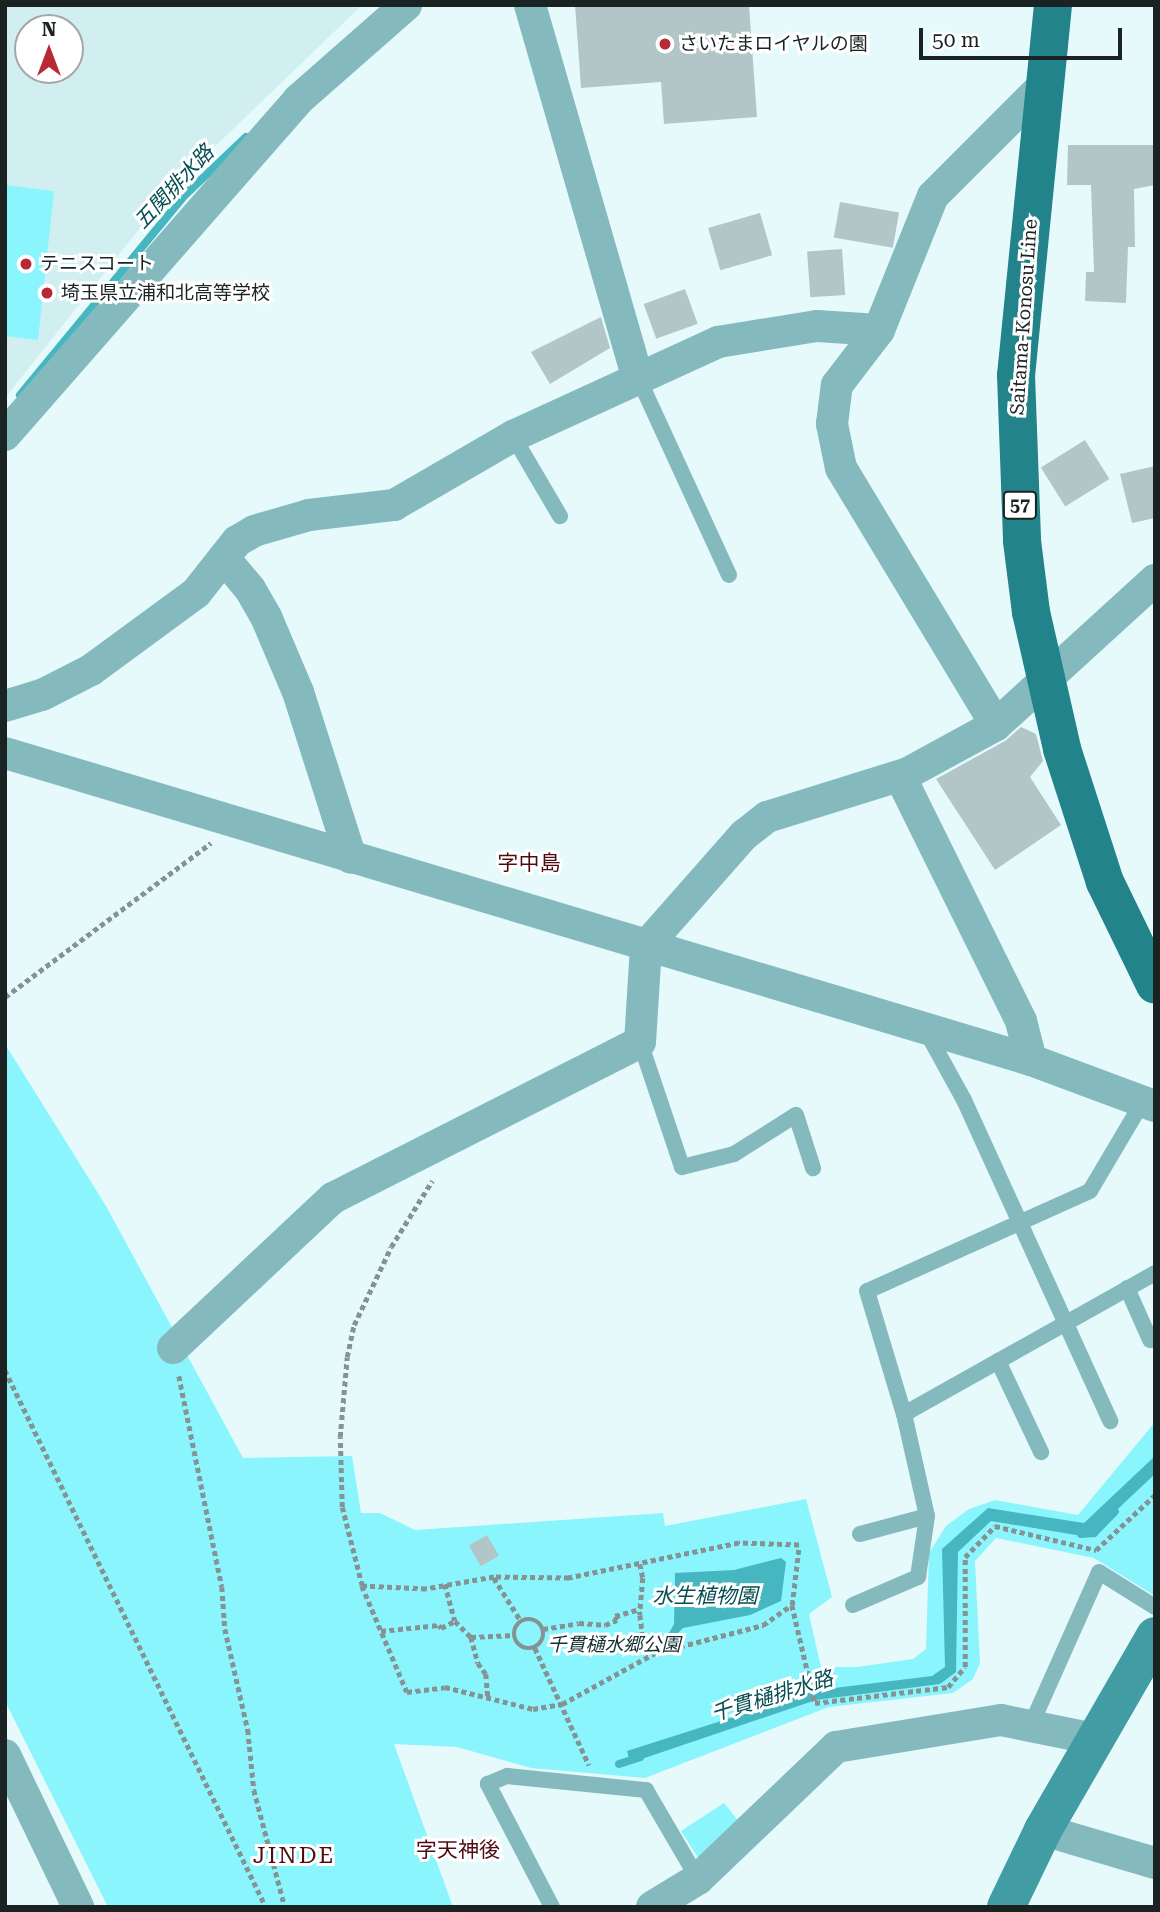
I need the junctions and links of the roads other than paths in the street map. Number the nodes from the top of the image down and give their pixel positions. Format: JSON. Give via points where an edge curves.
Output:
{"nodes":[{"id":1,"x":406,"y":5,"type":"edge"},
{"id":2,"x":530,"y":5,"type":"edge"},
{"id":3,"x":1053,"y":5,"type":"edge"},
{"id":4,"x":1045,"y":83,"type":"junction"},
{"id":5,"x":879,"y":330,"type":"junction"},
{"id":6,"x":637,"y":375,"type":"junction"},
{"id":7,"x":5,"y":435,"type":"edge"},
{"id":8,"x":513,"y":436,"type":"junction"},
{"id":9,"x":561,"y":516,"type":"dead end"},
{"id":10,"x":224,"y":558,"type":"junction"},
{"id":11,"x":729,"y":575,"type":"dead end"},
{"id":12,"x":1155,"y":580,"type":"edge"},
{"id":13,"x":1044,"y":679,"type":"junction"},
{"id":14,"x":5,"y":706,"type":"edge"},
{"id":15,"x":996,"y":724,"type":"junction"},
{"id":16,"x":5,"y":730,"type":"edge"},
{"id":17,"x":5,"y":753,"type":"edge"},
{"id":18,"x":38,"y":765,"type":"junction"},
{"id":19,"x":900,"y":776,"type":"junction"},
{"id":20,"x":351,"y":858,"type":"junction"},
{"id":21,"x":646,"y":946,"type":"junction"},
{"id":22,"x":1155,"y":985,"type":"edge"},
{"id":23,"x":924,"y":1028,"type":"junction"},
{"id":24,"x":640,"y":1042,"type":"junction"},
{"id":25,"x":1031,"y":1060,"type":"junction"},
{"id":26,"x":1149,"y":1104,"type":"edge"},
{"id":27,"x":813,"y":1168,"type":"dead end"},
{"id":28,"x":1019,"y":1223,"type":"junction"},
{"id":29,"x":1155,"y":1273,"type":"edge"},
{"id":30,"x":1127,"y":1288,"type":"junction"},
{"id":31,"x":1068,"y":1322,"type":"junction"},
{"id":32,"x":1150,"y":1340,"type":"dead end"},
{"id":33,"x":173,"y":1348,"type":"road end"},
{"id":34,"x":998,"y":1361,"type":"junction"},
{"id":35,"x":904,"y":1414,"type":"junction"},
{"id":36,"x":1110,"y":1421,"type":"dead end"},
{"id":37,"x":1041,"y":1452,"type":"dead end"},
{"id":38,"x":927,"y":1516,"type":"junction"},
{"id":39,"x":860,"y":1534,"type":"dead end"},
{"id":40,"x":853,"y":1605,"type":"dead end"},
{"id":41,"x":1155,"y":1607,"type":"edge"},
{"id":42,"x":1155,"y":1636,"type":"edge"},
{"id":43,"x":1031,"y":1725,"type":"junction"},
{"id":44,"x":1094,"y":1739,"type":"junction"},
{"id":45,"x":5,"y":1755,"type":"edge"},
{"id":46,"x":1044,"y":1830,"type":"junction"},
{"id":47,"x":1155,"y":1863,"type":"edge"},
{"id":48,"x":698,"y":1879,"type":"junction"},
{"id":49,"x":78,"y":1907,"type":"edge"},
{"id":50,"x":552,"y":1907,"type":"edge"},
{"id":51,"x":652,"y":1907,"type":"edge"},
{"id":52,"x":1006,"y":1907,"type":"edge"}],
"edges":[{"from":1,"to":7,"type":"street","via":[[298,100]]},
{"from":2,"to":6,"type":"street"},
{"from":3,"to":4,"type":"main road","name":"Saitama-Konosu Line","number":"57"},
{"from":4,"to":5,"type":"street","via":[[933,196]]},
{"from":4,"to":13,"type":"main road","name":"Saitama-Konosu Line","number":"57","via":[[1016,375],[1022,541]]},
{"from":5,"to":6,"type":"street","via":[[817,326],[718,342]]},
{"from":5,"to":15,"type":"street","via":[[837,385],[832,424],[841,468]]},
{"from":6,"to":8,"type":"street"},
{"from":6,"to":11,"type":"lane"},
{"from":8,"to":9,"type":"lane"},
{"from":8,"to":10,"type":"street","via":[[394,505],[279,521],[237,541]]},
{"from":10,"to":14,"type":"street","via":[[196,593],[91,670],[42,695]]},
{"from":10,"to":20,"type":"street","via":[[250,589],[298,692]]},
{"from":12,"to":13,"type":"street"},
{"from":13,"to":15,"type":"street"},
{"from":13,"to":22,"type":"main road","name":"Saitama-Konosu Line","number":"57","via":[[1105,882]]},
{"from":15,"to":19,"type":"street"},
{"from":16,"to":18,"type":"street"},
{"from":17,"to":18,"type":"street"},
{"from":18,"to":20,"type":"street"},
{"from":19,"to":21,"type":"street","via":[[767,817],[744,835]]},
{"from":19,"to":25,"type":"street","via":[[1021,1021]]},
{"from":20,"to":21,"type":"street"},
{"from":21,"to":23,"type":"street"},
{"from":21,"to":24,"type":"street"},
{"from":23,"to":25,"type":"street"},
{"from":23,"to":28,"type":"lane","via":[[964,1100]]},
{"from":24,"to":27,"type":"lane","via":[[682,1167],[734,1154],[796,1115]]},
{"from":24,"to":33,"type":"street","via":[[333,1198]]},
{"from":25,"to":26,"type":"street"},
{"from":26,"to":28,"type":"lane","via":[[1090,1191]]},
{"from":28,"to":31,"type":"lane"},
{"from":28,"to":35,"type":"lane","via":[[867,1292]]},
{"from":29,"to":30,"type":"lane"},
{"from":30,"to":31,"type":"lane"},
{"from":30,"to":32,"type":"lane"},
{"from":31,"to":34,"type":"lane"},
{"from":31,"to":36,"type":"lane"},
{"from":34,"to":35,"type":"lane"},
{"from":34,"to":37,"type":"lane"},
{"from":35,"to":38,"type":"lane"},
{"from":38,"to":39,"type":"lane"},
{"from":38,"to":40,"type":"lane","via":[[918,1577]]},
{"from":41,"to":43,"type":"lane","via":[[1099,1572]]},
{"from":42,"to":44,"type":"street"},
{"from":43,"to":44,"type":"street"},
{"from":43,"to":48,"type":"street","via":[[1001,1720],[836,1747]]},
{"from":44,"to":46,"type":"street"},
{"from":45,"to":49,"type":"street"},
{"from":46,"to":47,"type":"street"},
{"from":46,"to":52,"type":"street"},
{"from":48,"to":50,"type":"lane","via":[[646,1790],[507,1776],[488,1784]]},
{"from":48,"to":51,"type":"street"}]}
